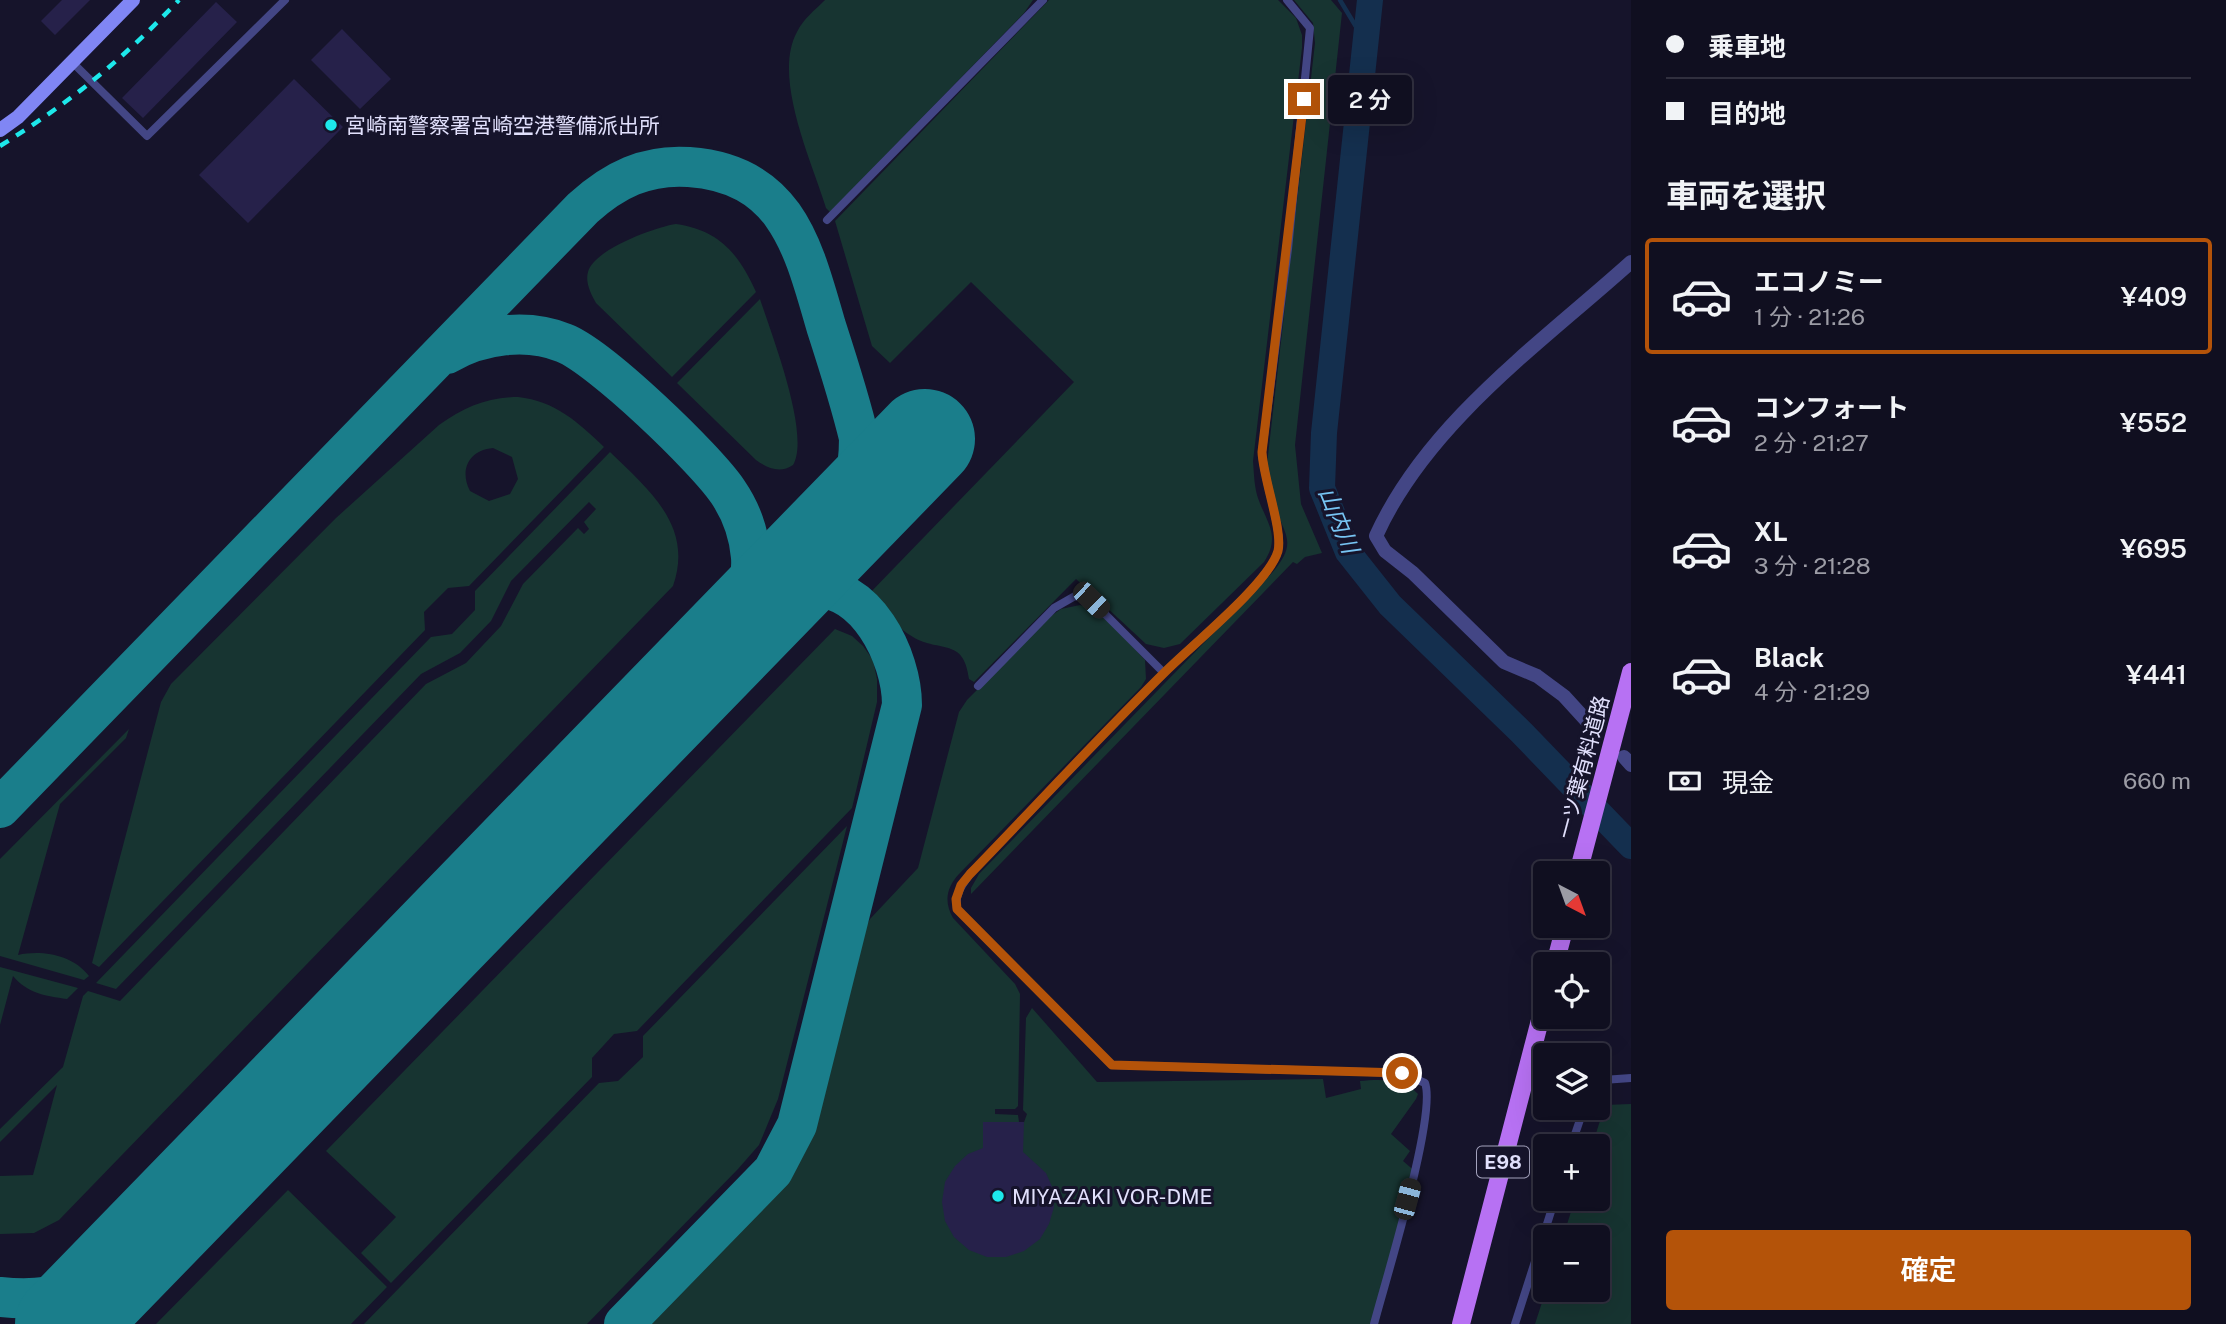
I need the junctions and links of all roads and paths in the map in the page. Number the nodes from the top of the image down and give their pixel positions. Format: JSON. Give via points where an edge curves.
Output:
{"nodes":[{"id":1,"x":133,"y":0,"type":"edge"},
{"id":2,"x":285,"y":0,"type":"edge"},
{"id":3,"x":1043,"y":0,"type":"edge"},
{"id":4,"x":1287,"y":0,"type":"edge"},
{"id":5,"x":73,"y":63,"type":"junction"},
{"id":6,"x":0,"y":130,"type":"edge"},
{"id":7,"x":827,"y":220,"type":"dead end"},
{"id":8,"x":1631,"y":262,"type":"edge"},
{"id":9,"x":1631,"y":672,"type":"edge"},
{"id":10,"x":1164,"y":673,"type":"junction"},
{"id":11,"x":978,"y":686,"type":"dead end"},
{"id":12,"x":1595,"y":730,"type":"dead end"},
{"id":13,"x":1582,"y":861,"type":"edge"},
{"id":14,"x":1538,"y":1029,"type":"edge"},
{"id":15,"x":1631,"y":1078,"type":"edge"},
{"id":16,"x":1610,"y":1080,"type":"edge"},
{"id":17,"x":1551,"y":1211,"type":"edge"},
{"id":18,"x":1374,"y":1324,"type":"edge"},
{"id":19,"x":1461,"y":1324,"type":"edge"},
{"id":20,"x":1516,"y":1324,"type":"edge"}],
"edges":[{"from":1,"to":5,"type":"street"},
{"from":2,"to":5,"type":"lane","via":[[147,136]]},
{"from":3,"to":7,"type":"lane"},
{"from":4,"to":10,"type":"lane","via":[[1310,28],[1262,452],[1278,551],[1259,580]]},
{"from":5,"to":6,"type":"street"},
{"from":8,"to":12,"type":"street","via":[[1452,422],[1387,512],[1376,536],[1385,551],[1504,662],[1537,676],[1564,696]]},
{"from":9,"to":13,"type":"main road","name":"一ツ葉有料道路"},
{"from":10,"to":11,"type":"lane","via":[[1091,600],[1075,596],[1054,608]]},
{"from":10,"to":18,"type":"lane","via":[[970,874],[961,885],[957,909],[1112,1065],[1402,1073],[1425,1083],[1428,1101],[1420,1149]]},
{"from":14,"to":19,"type":"main road","number":"E98"},
{"from":15,"to":16,"type":"lane"},
{"from":17,"to":20,"type":"lane"}]}
